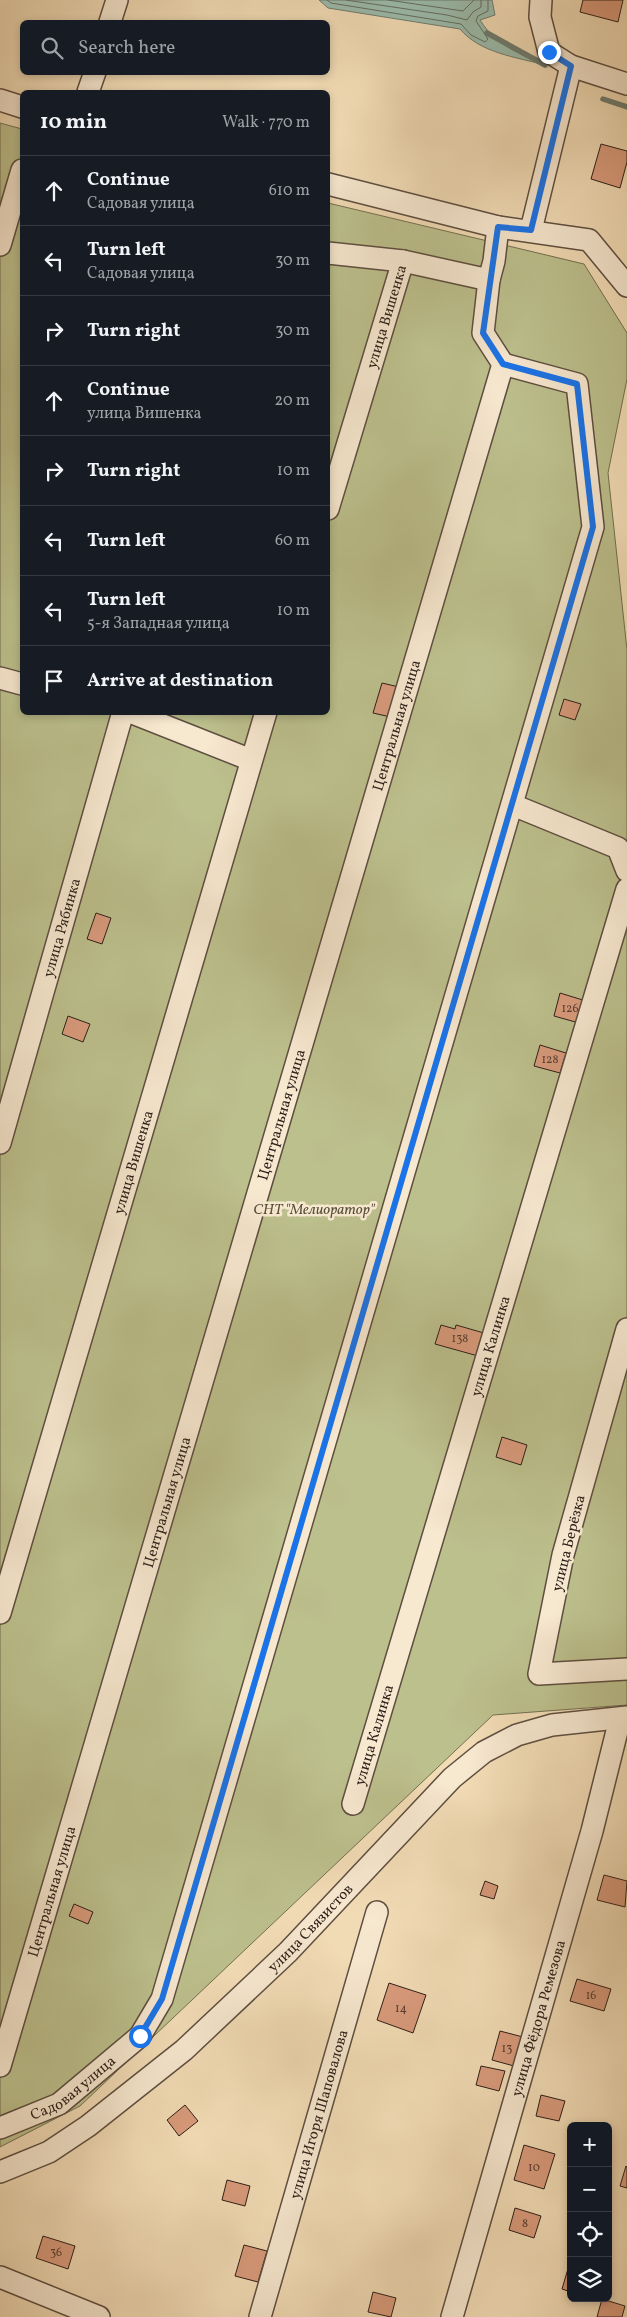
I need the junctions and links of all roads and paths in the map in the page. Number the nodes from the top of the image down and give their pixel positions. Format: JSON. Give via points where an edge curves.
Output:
{"nodes":[{"id":1,"x":117,"y":0,"type":"edge"},
{"id":2,"x":541,"y":0,"type":"edge"},
{"id":3,"x":111,"y":20,"type":"edge"},
{"id":4,"x":571,"y":66,"type":"junction"},
{"id":5,"x":94,"y":75,"type":"edge"},
{"id":6,"x":627,"y":84,"type":"edge"},
{"id":7,"x":89,"y":90,"type":"edge"},
{"id":8,"x":0,"y":100,"type":"edge"},
{"id":9,"x":20,"y":106,"type":"edge"},
{"id":10,"x":20,"y":177,"type":"edge"},
{"id":11,"x":330,"y":185,"type":"edge"},
{"id":12,"x":498,"y":227,"type":"junction"},
{"id":13,"x":531,"y":230,"type":"junction"},
{"id":14,"x":0,"y":245,"type":"edge"},
{"id":15,"x":330,"y":253,"type":"edge"},
{"id":16,"x":403,"y":261,"type":"junction"},
{"id":17,"x":489,"y":280,"type":"junction"},
{"id":18,"x":627,"y":286,"type":"edge"},
{"id":19,"x":503,"y":364,"type":"junction"},
{"id":20,"x":330,"y":502,"type":"edge"},
{"id":21,"x":0,"y":678,"type":"edge"},
{"id":22,"x":20,"y":683,"type":"edge"},
{"id":23,"x":122,"y":715,"type":"edge"},
{"id":24,"x":138,"y":715,"type":"edge"},
{"id":25,"x":265,"y":715,"type":"edge"},
{"id":26,"x":251,"y":760,"type":"junction"},
{"id":27,"x":513,"y":805,"type":"junction"},
{"id":28,"x":627,"y":871,"type":"edge"},
{"id":29,"x":627,"y":889,"type":"edge"},
{"id":30,"x":0,"y":1143,"type":"edge"},
{"id":31,"x":627,"y":1329,"type":"edge"},
{"id":32,"x":0,"y":1613,"type":"edge"},
{"id":33,"x":627,"y":1670,"type":"edge"},
{"id":34,"x":624,"y":1718,"type":"edge"},
{"id":35,"x":354,"y":1804,"type":"dead end"},
{"id":36,"x":377,"y":1912,"type":"dead end"},
{"id":37,"x":0,"y":2066,"type":"edge"},
{"id":38,"x":0,"y":2116,"type":"edge"},
{"id":39,"x":0,"y":2128,"type":"edge"},
{"id":40,"x":0,"y":2172,"type":"edge"},
{"id":41,"x":0,"y":2277,"type":"edge"},
{"id":42,"x":99,"y":2317,"type":"edge"},
{"id":43,"x":260,"y":2317,"type":"edge"},
{"id":44,"x":452,"y":2317,"type":"edge"}],
"edges":[{"from":1,"to":3,"type":"street"},
{"from":2,"to":4,"type":"street","via":[[540,17],[549,52]]},
{"from":4,"to":6,"type":"street"},
{"from":4,"to":13,"type":"street"},
{"from":5,"to":7,"type":"street"},
{"from":8,"to":9,"type":"street"},
{"from":10,"to":14,"type":"street"},
{"from":11,"to":12,"type":"street"},
{"from":12,"to":13,"type":"street"},
{"from":12,"to":17,"type":"street"},
{"from":13,"to":18,"type":"street","via":[[589,240]]},
{"from":15,"to":16,"type":"street"},
{"from":16,"to":17,"type":"street","name":"улица Вишенка"},
{"from":16,"to":20,"type":"street","name":"улица Вишенка"},
{"from":17,"to":19,"type":"street","via":[[483,333]]},
{"from":19,"to":27,"type":"street","name":"Садовая улица","via":[[577,384],[593,527]]},
{"from":19,"to":37,"type":"street","name":"Центральная улица"},
{"from":21,"to":22,"type":"street"},
{"from":23,"to":30,"type":"street","name":"улица Рябинка"},
{"from":24,"to":26,"type":"street"},
{"from":25,"to":26,"type":"street","name":"улица Вишенка"},
{"from":26,"to":32,"type":"street","name":"улица Вишенка"},
{"from":27,"to":28,"type":"street","via":[[618,848]]},
{"from":27,"to":39,"type":"street","name":"Садовая улица","via":[[162,1999],[140,2036],[59,2104]]},
{"from":29,"to":35,"type":"street","name":"улица Калинка"},
{"from":31,"to":33,"type":"street","name":"улица Берёзка","via":[[563,1555],[539,1674]]},
{"from":34,"to":40,"type":"street","name":"улица Связистов","via":[[552,1725],[516,1735],[484,1752],[452,1778],[288,1952],[184,2050],[88,2126],[56,2147]]},
{"from":34,"to":44,"type":"street","name":"улица Фёдора Ремезова"},
{"from":36,"to":43,"type":"street","name":"улица Игоря Шаповалова"},
{"from":38,"to":39,"type":"street"},
{"from":41,"to":42,"type":"street"}]}
